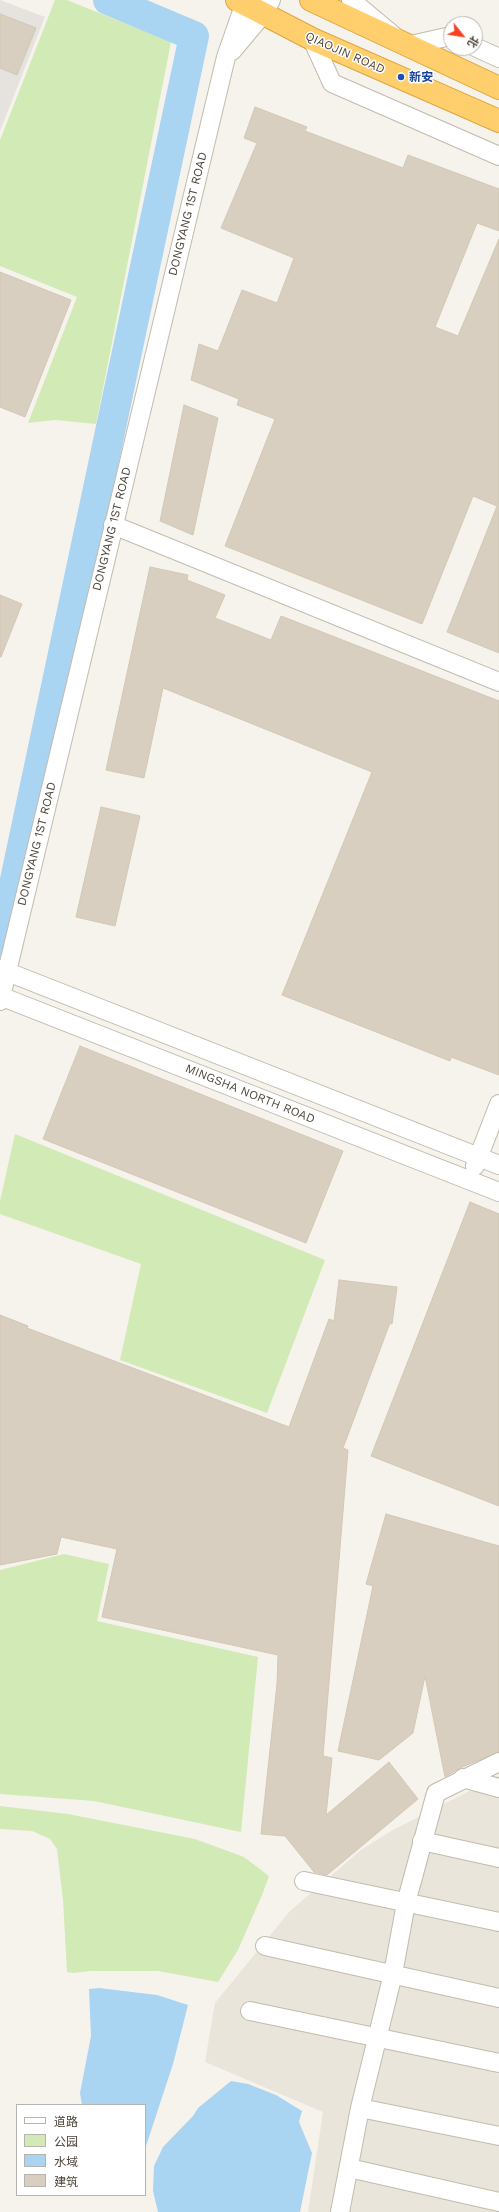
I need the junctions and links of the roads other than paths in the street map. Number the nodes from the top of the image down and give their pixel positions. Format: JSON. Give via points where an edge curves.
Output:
{"nodes":[{"id":1,"x":311,"y":0,"type":"edge"},
{"id":2,"x":351,"y":0,"type":"edge"},
{"id":3,"x":252,"y":4,"type":"edge"},
{"id":4,"x":443,"y":38,"type":"edge"},
{"id":5,"x":312,"y":39,"type":"junction"},
{"id":6,"x":406,"y":46,"type":"junction"},
{"id":7,"x":483,"y":51,"type":"edge"},
{"id":8,"x":499,"y":58,"type":"edge"},
{"id":9,"x":499,"y":88,"type":"edge"},
{"id":10,"x":499,"y":121,"type":"edge"},
{"id":11,"x":499,"y":156,"type":"edge"},
{"id":12,"x":113,"y":525,"type":"junction"},
{"id":13,"x":499,"y":682,"type":"edge"},
{"id":14,"x":3,"y":970,"type":"edge"},
{"id":15,"x":0,"y":998,"type":"edge"},
{"id":16,"x":499,"y":1104,"type":"edge"},
{"id":17,"x":479,"y":1156,"type":"junction"},
{"id":18,"x":499,"y":1164,"type":"edge"},
{"id":19,"x":470,"y":1181,"type":"junction"},
{"id":20,"x":499,"y":1192,"type":"edge"},
{"id":21,"x":499,"y":1762,"type":"edge"},
{"id":22,"x":463,"y":1778,"type":"junction"},
{"id":23,"x":499,"y":1788,"type":"edge"},
{"id":24,"x":422,"y":1841,"type":"junction"},
{"id":25,"x":499,"y":1858,"type":"edge"},
{"id":26,"x":304,"y":1881,"type":"dead end"},
{"id":27,"x":406,"y":1902,"type":"junction"},
{"id":28,"x":499,"y":1922,"type":"edge"},
{"id":29,"x":265,"y":1946,"type":"dead end"},
{"id":30,"x":393,"y":1974,"type":"junction"},
{"id":31,"x":499,"y":1998,"type":"edge"},
{"id":32,"x":250,"y":2011,"type":"dead end"},
{"id":33,"x":378,"y":2038,"type":"junction"},
{"id":34,"x":499,"y":2063,"type":"edge"},
{"id":35,"x":360,"y":2108,"type":"junction"},
{"id":36,"x":499,"y":2136,"type":"edge"},
{"id":37,"x":349,"y":2168,"type":"junction"},
{"id":38,"x":499,"y":2202,"type":"edge"},
{"id":39,"x":340,"y":2212,"type":"edge"}],
"edges":[{"from":1,"to":6,"type":"highway"},
{"from":2,"to":6,"type":"street"},
{"from":3,"to":5,"type":"highway","name":"QIAOJIN ROAD"},
{"from":3,"to":12,"type":"street","name":"DONGYANG 1ST ROAD","via":[[226,57]]},
{"from":4,"to":6,"type":"street"},
{"from":5,"to":10,"type":"highway","name":"QIAOJIN ROAD"},
{"from":5,"to":11,"type":"street","via":[[332,83]]},
{"from":6,"to":9,"type":"highway"},
{"from":7,"to":8,"type":"street"},
{"from":12,"to":13,"type":"street"},
{"from":12,"to":14,"type":"street","name":"DONGYANG 1ST ROAD"},
{"from":14,"to":15,"type":"street","name":"DONGYANG 1ST ROAD"},
{"from":14,"to":17,"type":"street","name":"MINGSHA NORTH ROAD"},
{"from":15,"to":19,"type":"street","name":"MINGSHA NORTH ROAD"},
{"from":16,"to":17,"type":"street"},
{"from":17,"to":18,"type":"street","name":"MINGSHA NORTH ROAD"},
{"from":17,"to":19,"type":"street"},
{"from":19,"to":20,"type":"street","name":"MINGSHA NORTH ROAD"},
{"from":21,"to":22,"type":"street"},
{"from":22,"to":23,"type":"street"},
{"from":22,"to":24,"type":"street","via":[[436,1793]]},
{"from":24,"to":25,"type":"street"},
{"from":24,"to":27,"type":"street"},
{"from":26,"to":27,"type":"street"},
{"from":27,"to":28,"type":"street"},
{"from":27,"to":30,"type":"street"},
{"from":29,"to":30,"type":"street"},
{"from":30,"to":31,"type":"street"},
{"from":30,"to":33,"type":"street"},
{"from":32,"to":33,"type":"street"},
{"from":33,"to":34,"type":"street"},
{"from":33,"to":35,"type":"street"},
{"from":35,"to":36,"type":"street"},
{"from":35,"to":37,"type":"street"},
{"from":37,"to":38,"type":"street"},
{"from":37,"to":39,"type":"street"}]}
